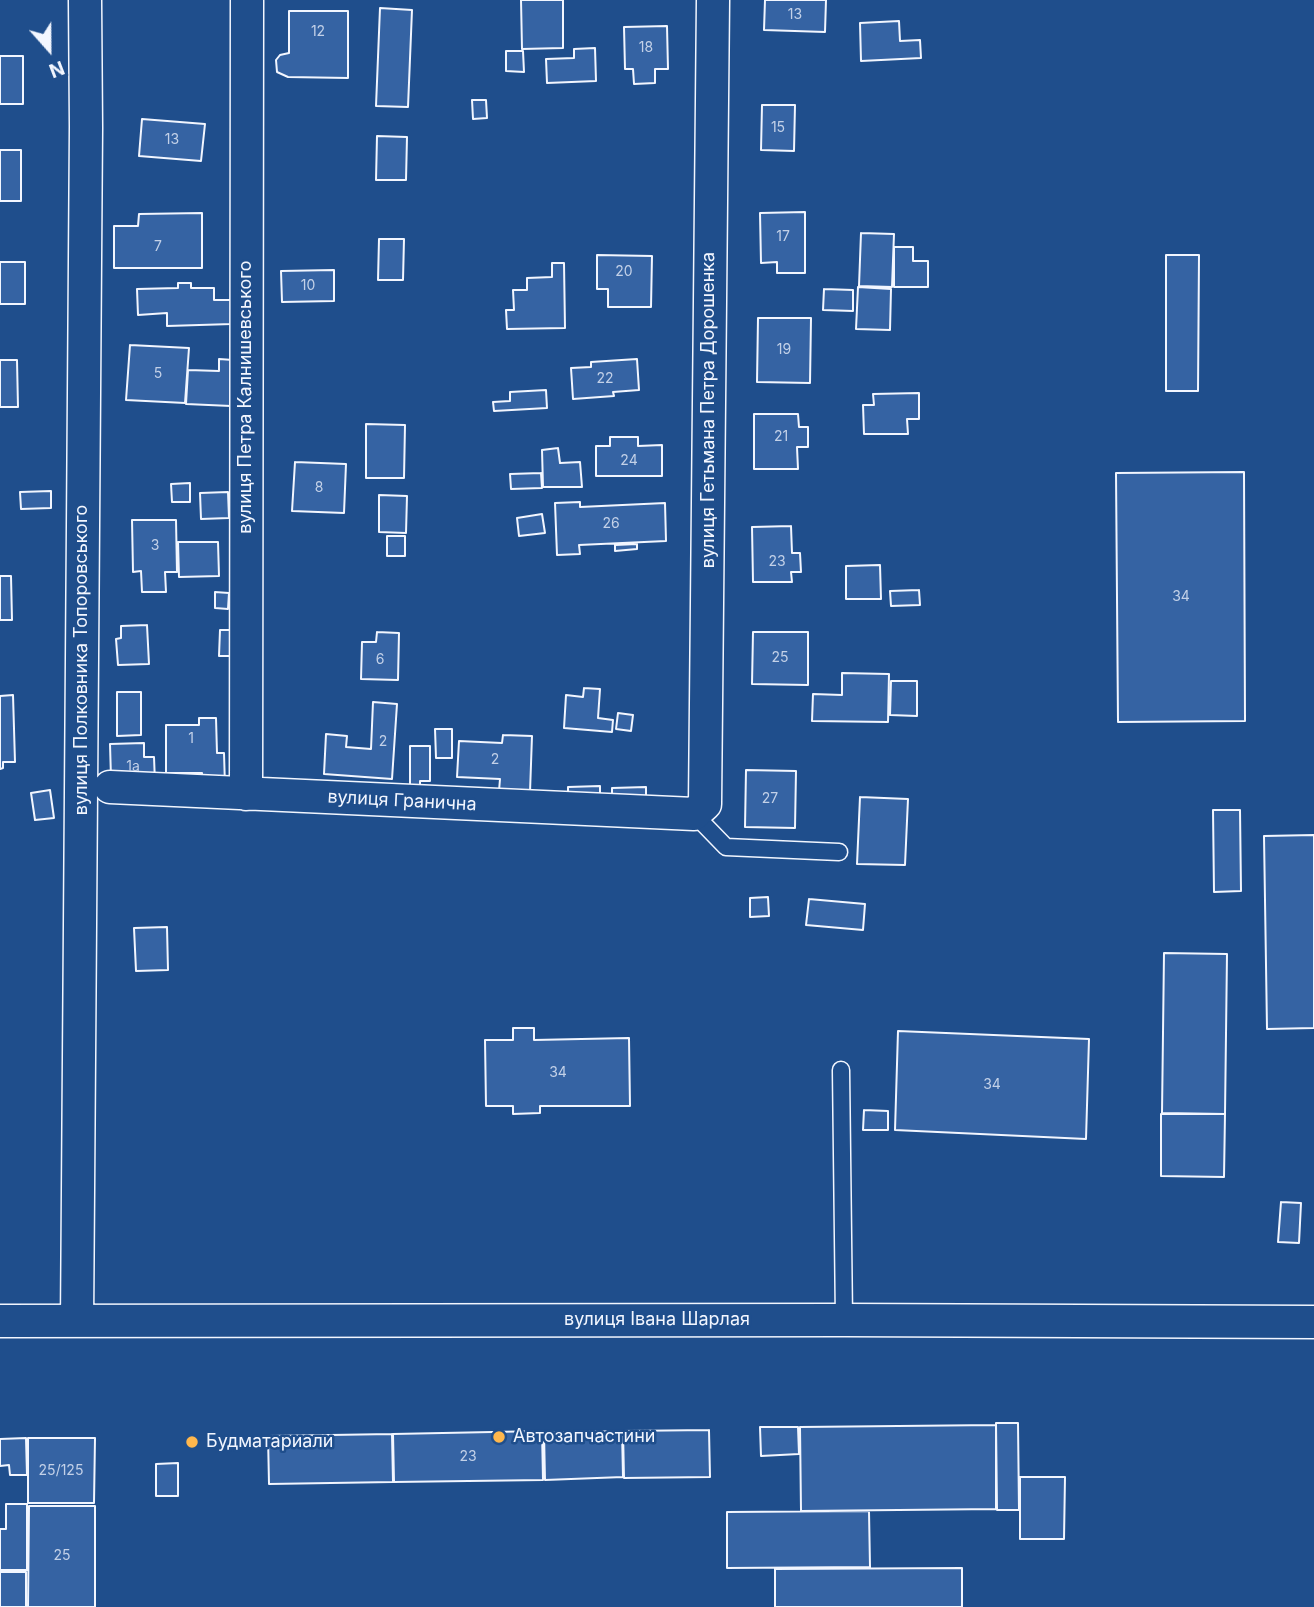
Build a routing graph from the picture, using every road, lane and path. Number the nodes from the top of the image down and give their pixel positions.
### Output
1 (85, 0) edge
2 (247, 0) edge
3 (713, 0) edge
4 (110, 787) dead end
5 (246, 794) junction
6 (694, 814) junction
7 (839, 852) dead end
8 (842, 1070) dead end
9 (844, 1320) junction
10 (0, 1321) edge
11 (77, 1321) junction
12 (1314, 1322) edge

1 - 11 street, вулиця Полковника Топоровського
2 - 5 street, вулиця Петра Калнишевського
3 - 6 street, вулиця Гетьмана Петра Дорошенка
4 - 5 street, вулиця Гранична
5 - 6 street, вулиця Гранична
6 - 7 lane
8 - 9 lane
9 - 11 street, вулиця Івана Шарлая
9 - 12 street, вулиця Івана Шарлая
10 - 11 street, вулиця Івана Шарлая

